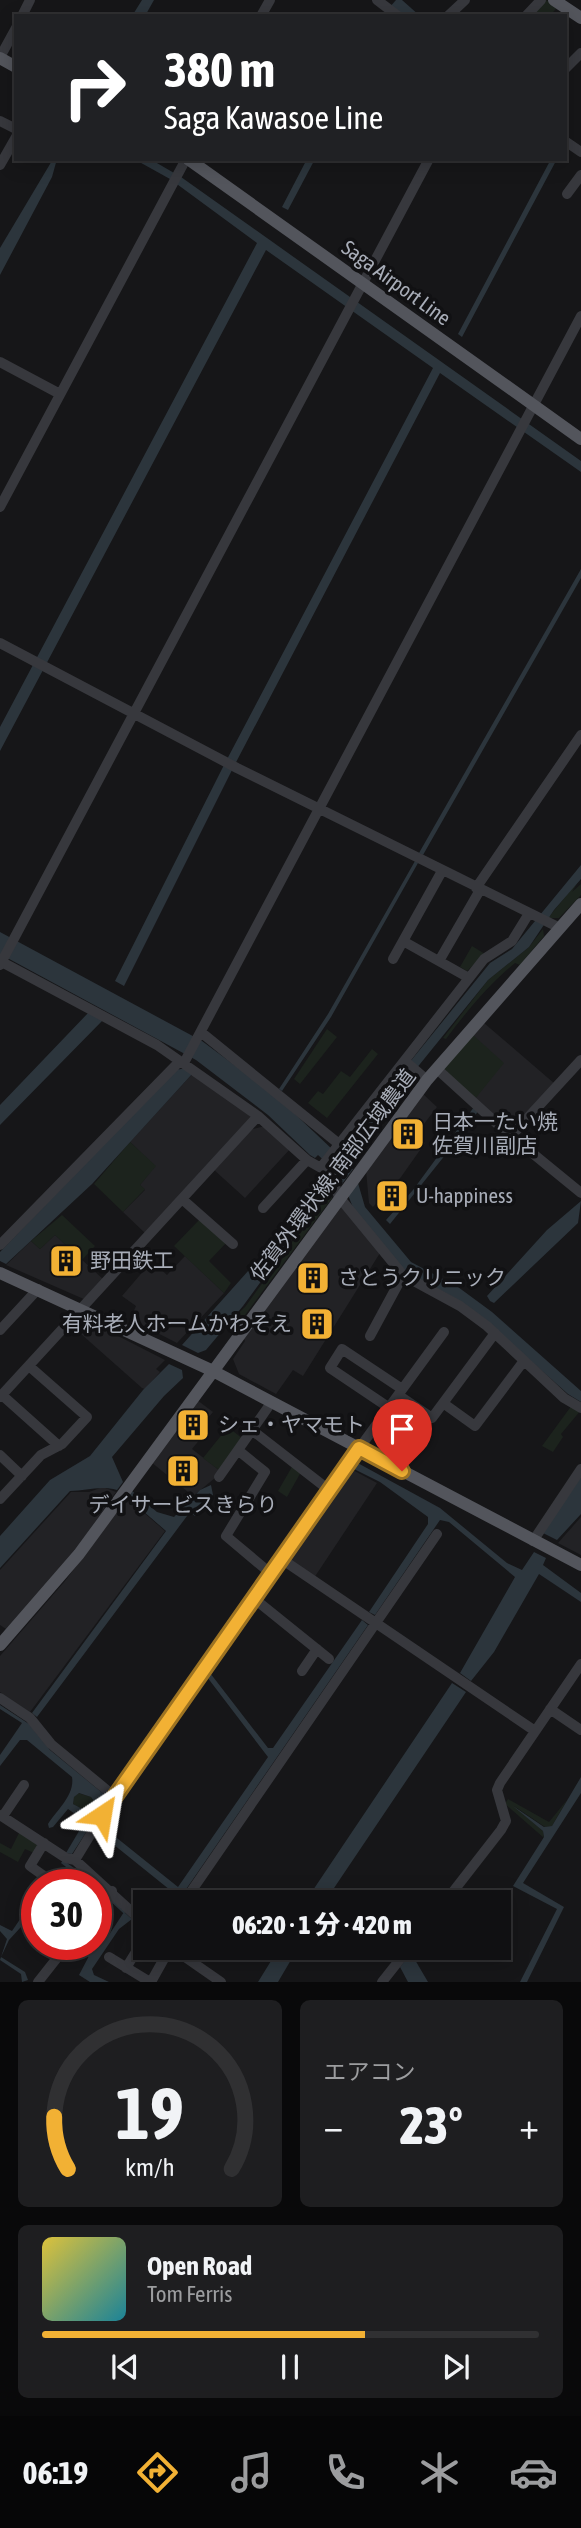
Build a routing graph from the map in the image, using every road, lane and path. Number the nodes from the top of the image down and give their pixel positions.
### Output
1 (377, 0) edge
2 (465, 0) edge
3 (541, 0) edge
4 (554, 0) edge
5 (396, 14) edge
6 (451, 14) edge
7 (528, 14) edge
8 (581, 18) edge
9 (14, 32) edge
10 (581, 53) edge
11 (0, 58) edge
12 (567, 67) edge
13 (14, 140) edge
14 (186, 161) edge
15 (190, 161) edge
16 (428, 161) edge
17 (0, 165) edge
18 (581, 175) edge
19 (568, 194) dead end
20 (363, 284) junction
21 (581, 316) edge
22 (0, 362) edge
23 (60, 394) junction
24 (534, 405) junction
25 (581, 439) edge
26 (0, 507) edge
27 (0, 643) edge
28 (135, 714) junction
29 (581, 735) edge
30 (321, 808) junction
31 (442, 870) junction
32 (478, 889) junction
33 (581, 904) edge
34 (531, 916) junction
35 (554, 926) junction
36 (402, 941) junction
37 (393, 959) dead end
38 (439, 961) junction
39 (1, 963) edge
40 (469, 978) junction
41 (202, 1033) junction
42 (581, 1060) edge
43 (185, 1061) junction
44 (405, 1061) junction
45 (437, 1069) junction
46 (423, 1076) junction
47 (258, 1116) junction
48 (512, 1135) junction
49 (336, 1147) junction
50 (307, 1160) junction
51 (325, 1167) junction
52 (338, 1191) junction
53 (581, 1193) edge
54 (183, 1199) junction
55 (263, 1208) dead end
56 (233, 1244) dead end
57 (0, 1245) edge
58 (0, 1272) edge
59 (403, 1276) junction
60 (38, 1289) junction
61 (81, 1309) junction
62 (0, 1330) edge
63 (444, 1332) dead end
64 (495, 1333) junction
65 (370, 1336) dead end
66 (523, 1362) junction
67 (29, 1366) junction
68 (211, 1370) junction
69 (400, 1392) junction
70 (1, 1396) edge
71 (271, 1403) junction
72 (443, 1403) junction
73 (388, 1407) junction
74 (581, 1408) edge
75 (253, 1431) junction
76 (59, 1446) junction
77 (359, 1448) junction
78 (239, 1451) junction
79 (0, 1455) edge
80 (581, 1469) edge
81 (22, 1476) junction
82 (219, 1477) dead end
83 (329, 1490) junction
84 (0, 1499) edge
85 (437, 1534) dead end
86 (534, 1541) junction
87 (279, 1558) junction
88 (581, 1565) edge
89 (269, 1572) junction
90 (252, 1597) junction
91 (375, 1623) junction
92 (0, 1645) edge
93 (317, 1649) junction
94 (329, 1659) dead end
95 (581, 1664) edge
96 (302, 1671) dead end
97 (0, 1698) edge
98 (550, 1709) junction
99 (581, 1730) edge
100 (535, 1731) junction
101 (24, 1785) dead end
102 (114, 1796) junction
103 (2, 1815) edge
104 (44, 1843) junction
105 (75, 1860) junction
106 (34, 1869) edge
107 (86, 1869) edge
108 (192, 1890) edge
109 (454, 1890) edge
110 (112, 1891) edge
111 (133, 1912) edge
112 (133, 1957) edge
113 (112, 1959) edge
114 (55, 1960) edge
115 (164, 1960) edge
116 (189, 1960) edge
117 (399, 1960) edge
118 (126, 1968) junction
119 (38, 1982) edge
120 (151, 1982) edge
121 (221, 1982) edge
122 (382, 1982) edge

1 - 5 street
2 - 6 street
3 - 7 street
4 - 8 main road
9 - 11 street
10 - 12 street
13 - 17 street
14 - 23 street
15 - 20 main road, Saga Airport Line
16 - 20 street
18 - 19 street
20 - 24 main road, Saga Airport Line
20 - 28 street
21 - 24 street
22 - 23 street
23 - 26 street
24 - 25 main road, Saga Airport Line
24 - 30 street
27 - 28 street
28 - 30 street
28 - 39 street
29 - 32 street
30 - 31 street
30 - 41 street
31 - 32 street
31 - 36 street
32 - 34 street
32 - 38 street
33 - 35 main road, 佐賀外環状線; 南部広域農道
34 - 35 street
34 - 40 street
35 - 45 main road, 佐賀外環状線; 南部広域農道
36 - 37 street
36 - 38 street
38 - 40 street
39 - 43 street
40 - 44 street
41 - 43 street
41 - 49 street
42 - 48 street
43 - 47 street
43 - 57 street
44 - 46 street
44 - 49 street
45 - 46 main road, 佐賀外環状線; 南部広域農道
45 - 48 street
46 - 52 main road, 佐賀外環状線; 南部広域農道
47 - 50 street
47 - 54 street
48 - 53 street
49 - 51 street
50 - 51 street
50 - 55 street
51 - 52 street
52 - 59 street
52 - 68 main road, 佐賀外環状線; 南部広域農道
54 - 56 street
54 - 61 street
58 - 60 main road
59 - 64 street
59 - 65 street
60 - 61 main road
60 - 62 street
61 - 67 street
61 - 68 main road
63 - 69 street
64 - 66 street
64 - 72 street
66 - 72 street
66 - 74 street
67 - 70 street
67 - 76 street
68 - 71 main road
68 - 92 main road, 佐賀外環状線; 南部広域農道
69 - 72 street
69 - 73 street
69 - 73 street
70 - 76 street
71 - 75 street
71 - 77 main road
73 - 77 street
75 - 78 street
75 - 83 street
76 - 81 street
77 - 83 street
77 - 86 main road
78 - 82 street
78 - 89 street
79 - 81 street
80 - 86 street
81 - 84 street
83 - 87 street
85 - 91 street
86 - 88 main road
87 - 89 street
87 - 91 street
89 - 90 street
90 - 93 street
90 - 102 street
91 - 100 street
91 - 108 street
93 - 94 street
93 - 96 street
95 - 98 street
97 - 102 street
98 - 99 street
98 - 100 street
100 - 109 street
101 - 103 street
102 - 105 street
103 - 104 street
104 - 105 street
104 - 106 street
105 - 107 street
110 - 111 street
112 - 118 street
113 - 118 street
114 - 119 street
115 - 120 street
116 - 121 street
117 - 122 street
118 - 120 street

